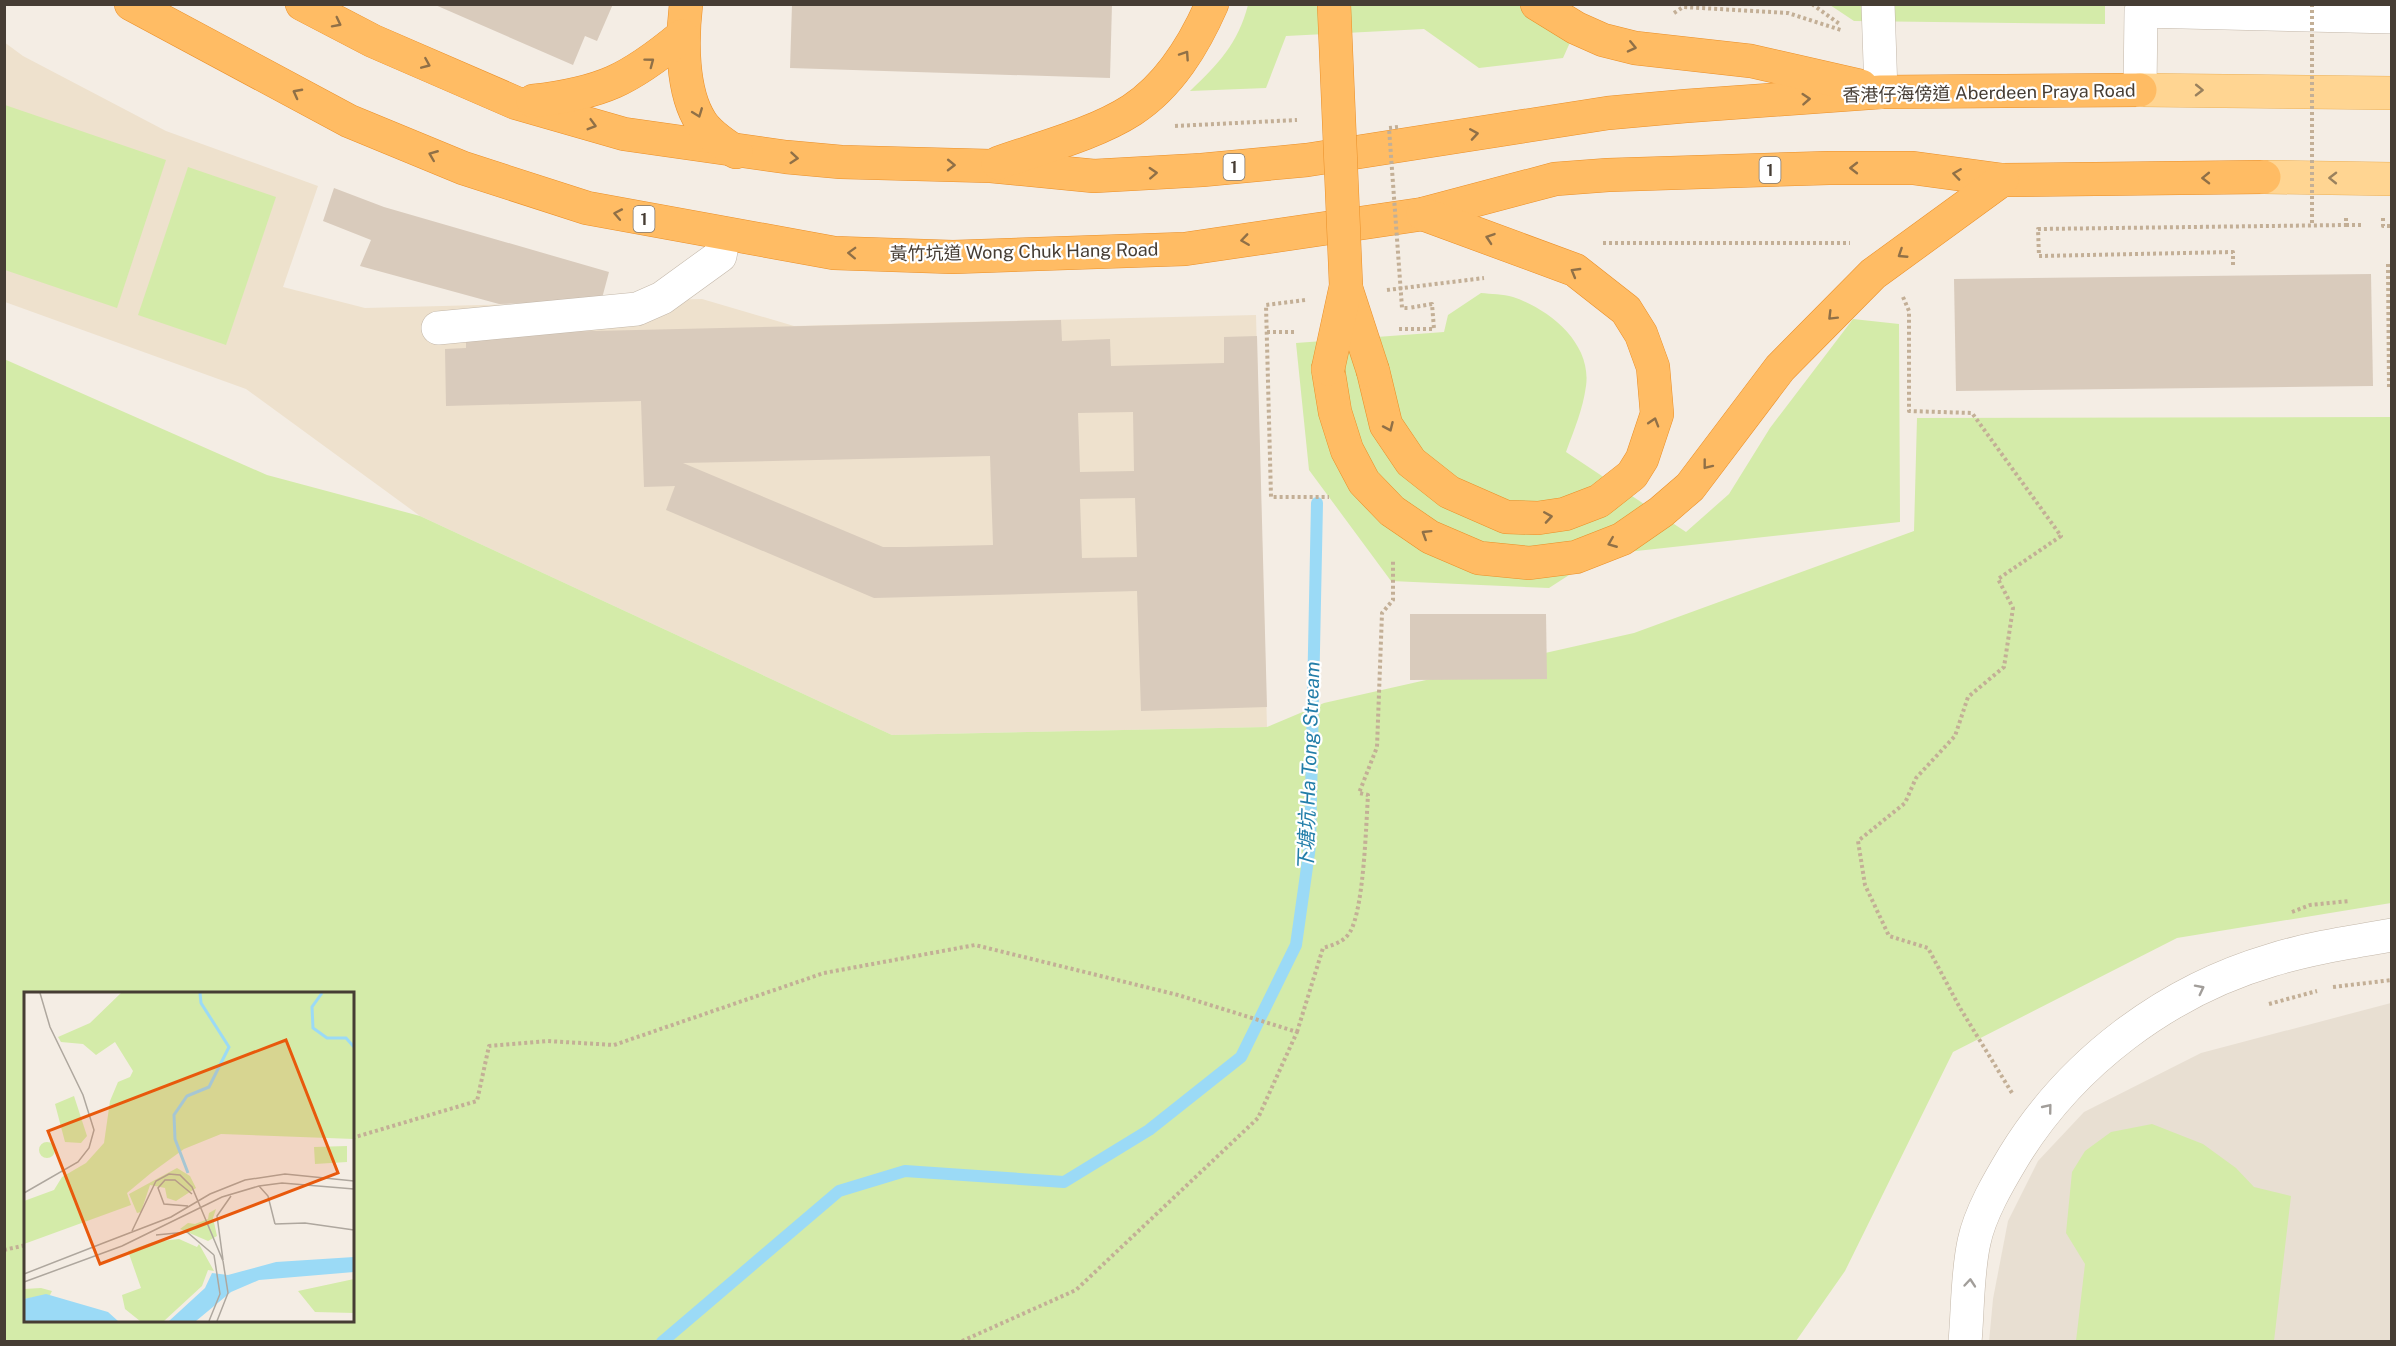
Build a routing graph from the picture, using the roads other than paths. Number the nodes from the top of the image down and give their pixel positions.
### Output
1 (131, 4) edge
2 (302, 4) edge
3 (1212, 4) edge
4 (1334, 4) edge
5 (1537, 4) edge
6 (1878, 4) edge
7 (2391, 17) edge
8 (684, 20) edge
9 (2140, 90) junction
10 (1881, 92) junction
11 (2391, 93) edge
12 (516, 102) junction
13 (736, 152) junction
14 (991, 166) junction
15 (2264, 177) joint
16 (2391, 179) edge
17 (2002, 180) junction
18 (1423, 214) junction
19 (724, 235) junction
20 (1346, 286) junction
21 (438, 328) dead end
22 (2391, 935) edge
23 (1965, 1341) edge

19 -> 1 highway, 黃竹坑道 Wong Chuk Hang Road / 1
2 -> 12 highway, 1
14 -> 3 highway
4 - 20 highway, bridge
5 -> 10 highway
6 - 10 street
7 - 9 street
12 -> 8 highway
8 -> 13 highway
9 - 10 highway, 香港仔海傍道 Aberdeen Praya Road / 1
9 -> 11 main road, 香港仔海傍道 Aberdeen Praya Road
14 -> 10 highway, 香港仔海傍道 Aberdeen Praya Road / 1
12 -> 13 highway, 1
13 -> 14 highway, 1
16 -> 15 main road
15 -> 17 highway, 1
17 -> 18 highway, 1
17 -> 20 highway, bridge
18 -> 19 highway, 黃竹坑道 Wong Chuk Hang Road / 1
20 -> 18 highway, bridge
19 - 21 street
23 -> 22 street

